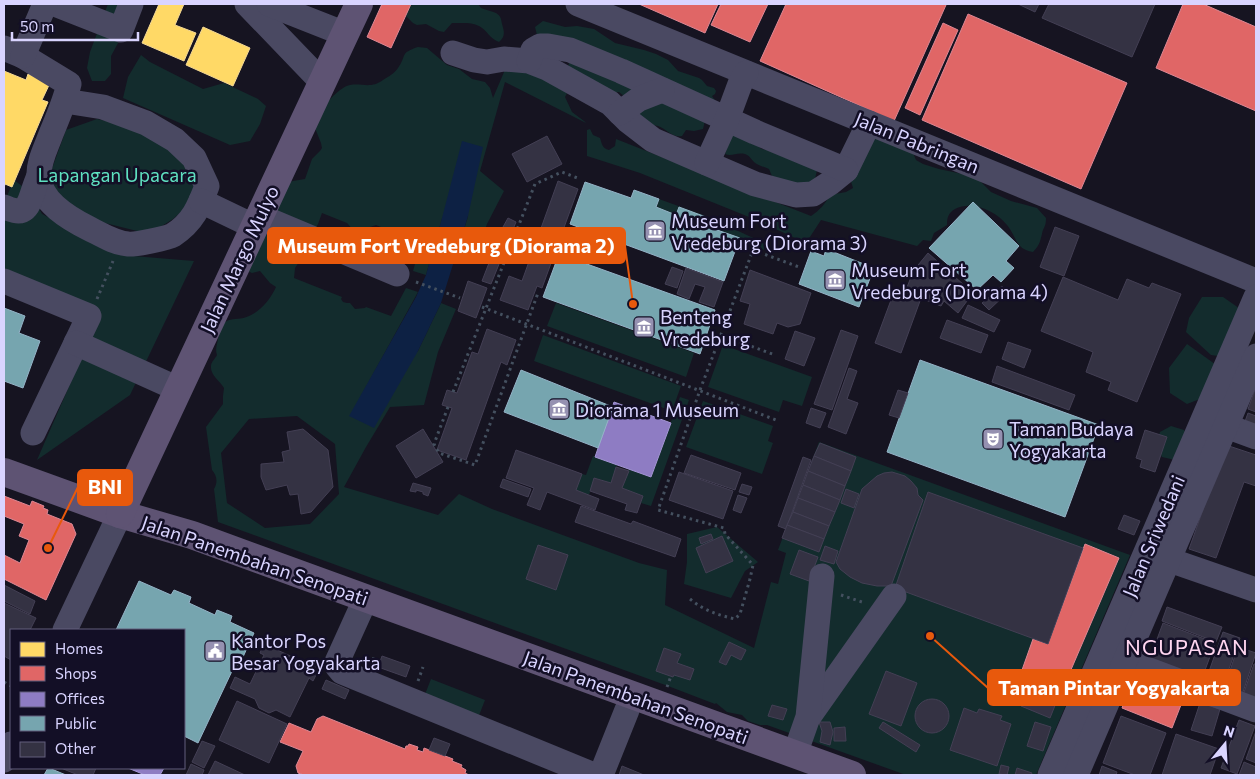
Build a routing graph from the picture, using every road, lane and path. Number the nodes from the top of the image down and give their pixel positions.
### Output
1 (45, 4) edge
2 (55, 4) edge
3 (131, 4) edge
4 (247, 4) edge
5 (269, 4) edge
6 (359, 4) edge
7 (578, 4) edge
8 (345, 34) junction
9 (13, 52) edge
10 (453, 53) dead end
11 (529, 61) junction
12 (746, 72) junction
13 (322, 82) junction
14 (662, 90) junction
15 (65, 101) junction
16 (620, 113) junction
17 (728, 119) junction
18 (869, 123) junction
19 (707, 163) junction
20 (846, 170) junction
21 (39, 176) junction
22 (580, 179) dead end
23 (201, 201) junction
24 (4, 208) edge
25 (257, 222) junction
26 (121, 242) junction
27 (799, 267) dead end
28 (405, 277) joint
29 (4, 281) edge
30 (1256, 281) edge
31 (538, 293) dead end
32 (1256, 297) edge
33 (460, 298) dead end
34 (484, 308) junction
35 (89, 316) junction
36 (527, 324) junction
37 (721, 335) junction
38 (76, 343) junction
39 (775, 355) dead end
40 (1256, 356) edge
41 (178, 389) junction
42 (700, 390) junction
43 (453, 392) dead end
44 (448, 407) dead end
45 (776, 420) dead end
46 (1226, 426) junction
47 (33, 433) dead end
48 (1256, 437) edge
49 (1204, 447) junction
50 (4, 472) edge
51 (120, 514) junction
52 (1158, 556) junction
53 (822, 582) joint
54 (1256, 590) edge
55 (690, 599) dead end
56 (889, 603) joint
57 (363, 605) junction
58 (65, 629) edge
59 (1125, 660) junction
60 (627, 710) junction
61 (1256, 710) edge
62 (808, 716) junction
63 (10, 746) edge
64 (4, 760) edge
65 (799, 765) edge
66 (594, 775) edge
67 (601, 775) edge
68 (852, 775) edge
69 (1050, 775) edge
70 (1076, 775) edge

1 - 9 street
2 - 3 street
4 - 13 street
5 - 8 street
6 - 8 main road, Jalan Margo Mulyo
7 - 12 street, Jalan Pabringan
8 - 13 main road, Jalan Margo Mulyo
9 - 15 street
10 - 11 street
11 - 14 street
11 - 16 street
12 - 17 street
12 - 18 street, Jalan Pabringan
13 - 25 main road, Jalan Margo Mulyo
14 - 16 street
14 - 17 street
15 - 21 street
15 - 23 street
16 - 19 street
17 - 19 street
17 - 20 street
18 - 20 street
18 - 30 street, Jalan Pabringan
19 - 20 street
21 - 24 street
21 - 26 street
22 - 34 path
23 - 25 street
23 - 26 street
25 - 28 street
25 - 41 main road, Jalan Margo Mulyo
26 - 35 path
27 - 37 path
28 - 33 path
29 - 35 street
31 - 36 path
32 - 49 street, Jalan Sriwedani
34 - 36 path
34 - 43 path
35 - 38 street
36 - 42 path
36 - 44 path
37 - 39 path
37 - 42 path
38 - 41 street
38 - 47 street
40 - 46 street, Jalan Sriwedani
41 - 51 main road, Jalan Margo Mulyo
42 - 45 path
42 - 55 path
46 - 48 street
46 - 49 street, Jalan Sriwedani
49 - 52 street, Jalan Sriwedani
50 - 51 main road, Jalan Panembahan Senopati
51 - 57 main road, Jalan Panembahan Senopati
51 - 58 street
52 - 54 street
52 - 59 street, Jalan Sriwedani
52 - 69 street, Jalan Sriwedani
53 - 56 path
53 - 62 street
56 - 62 street
57 - 60 main road, Jalan Panembahan Senopati
57 - 65 main road, Jalan Panembahan Senopati
57 - 66 street
59 - 61 street
59 - 70 street, Jalan Sriwedani
60 - 65 main road, Jalan Panembahan Senopati
60 - 67 street
62 - 65 street
63 - 64 street
65 - 68 main road, Jalan Panembahan Senopati

